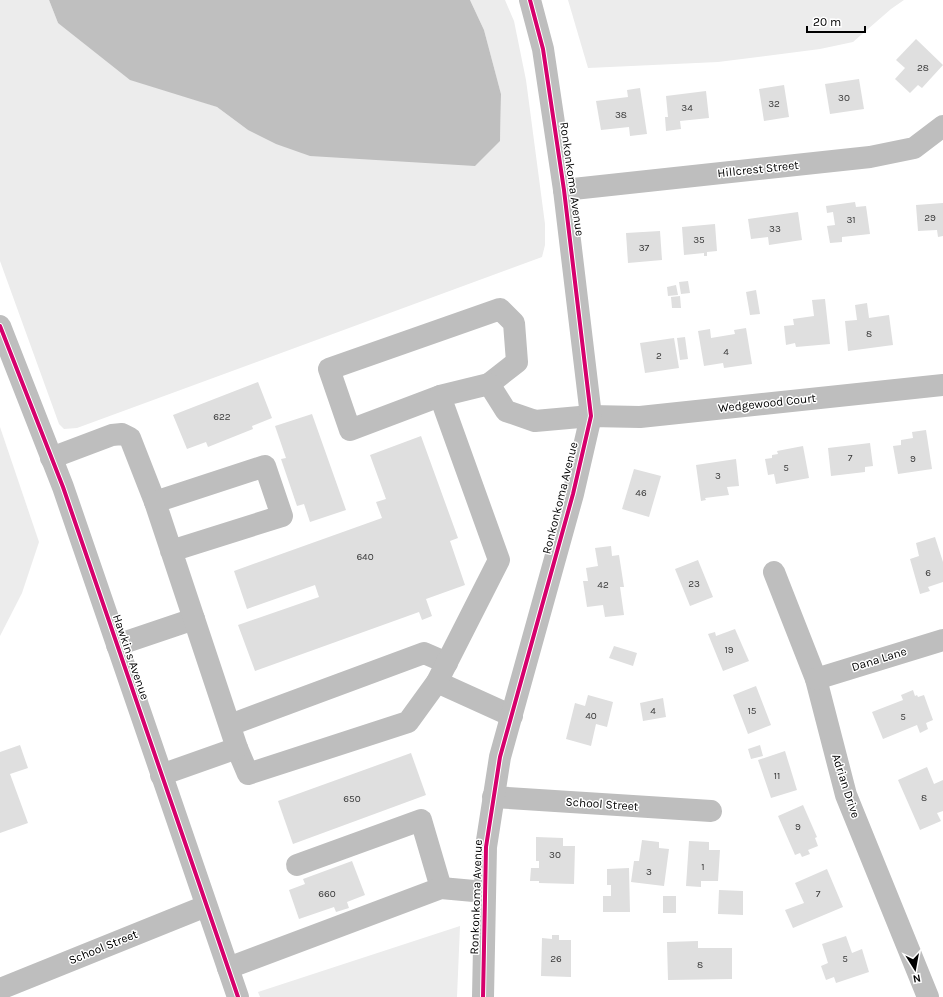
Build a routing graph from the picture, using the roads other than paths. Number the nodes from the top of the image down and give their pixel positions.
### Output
1 (530, 0) edge
2 (943, 126) edge
3 (564, 190) junction
4 (0, 326) edge
5 (489, 384) junction
6 (943, 385) edge
7 (440, 396) junction
8 (591, 416) junction
9 (51, 458) junction
10 (155, 502) junction
11 (172, 551) junction
12 (774, 572) dead end
13 (194, 620) junction
14 (943, 640) edge
15 (117, 645) junction
16 (447, 662) junction
17 (816, 679) junction
18 (436, 682) junction
19 (512, 716) junction
20 (230, 725) junction
21 (237, 748) junction
22 (161, 775) junction
23 (493, 797) junction
24 (711, 811) dead end
25 (297, 865) dead end
26 (441, 888) junction
27 (485, 892) junction
28 (206, 906) junction
29 (228, 968) junction
30 (0, 989) edge
31 (238, 997) edge
32 (483, 997) edge
33 (928, 997) edge

1 - 3 street, Ronkonkoma Avenue
2 - 3 street, Hillcrest Street
3 - 8 street, Ronkonkoma Avenue
4 - 9 street, Hawkins Avenue
5 - 7 street
5 - 7 street
5 - 8 street, Wedgewood Court
6 - 8 street, Wedgewood Court
7 - 16 street
8 - 19 street, Ronkonkoma Avenue
9 - 10 street
9 - 15 street, Hawkins Avenue
10 - 11 street
10 - 11 street
11 - 13 street
12 - 17 street, Adrian Drive
13 - 15 street
13 - 20 street
14 - 17 street, Dana Lane
15 - 22 street, Hawkins Avenue
16 - 18 street
16 - 20 street
17 - 33 street, Adrian Drive
18 - 19 street
18 - 21 street
19 - 23 street, Ronkonkoma Avenue
20 - 21 street
21 - 22 street
22 - 28 street, Hawkins Avenue
23 - 24 street, School Street
23 - 27 street, Ronkonkoma Avenue
25 - 26 street
26 - 27 street
26 - 29 street
27 - 32 street, Ronkonkoma Avenue
28 - 29 street, Hawkins Avenue
28 - 30 street, School Street
29 - 31 street, Hawkins Avenue

